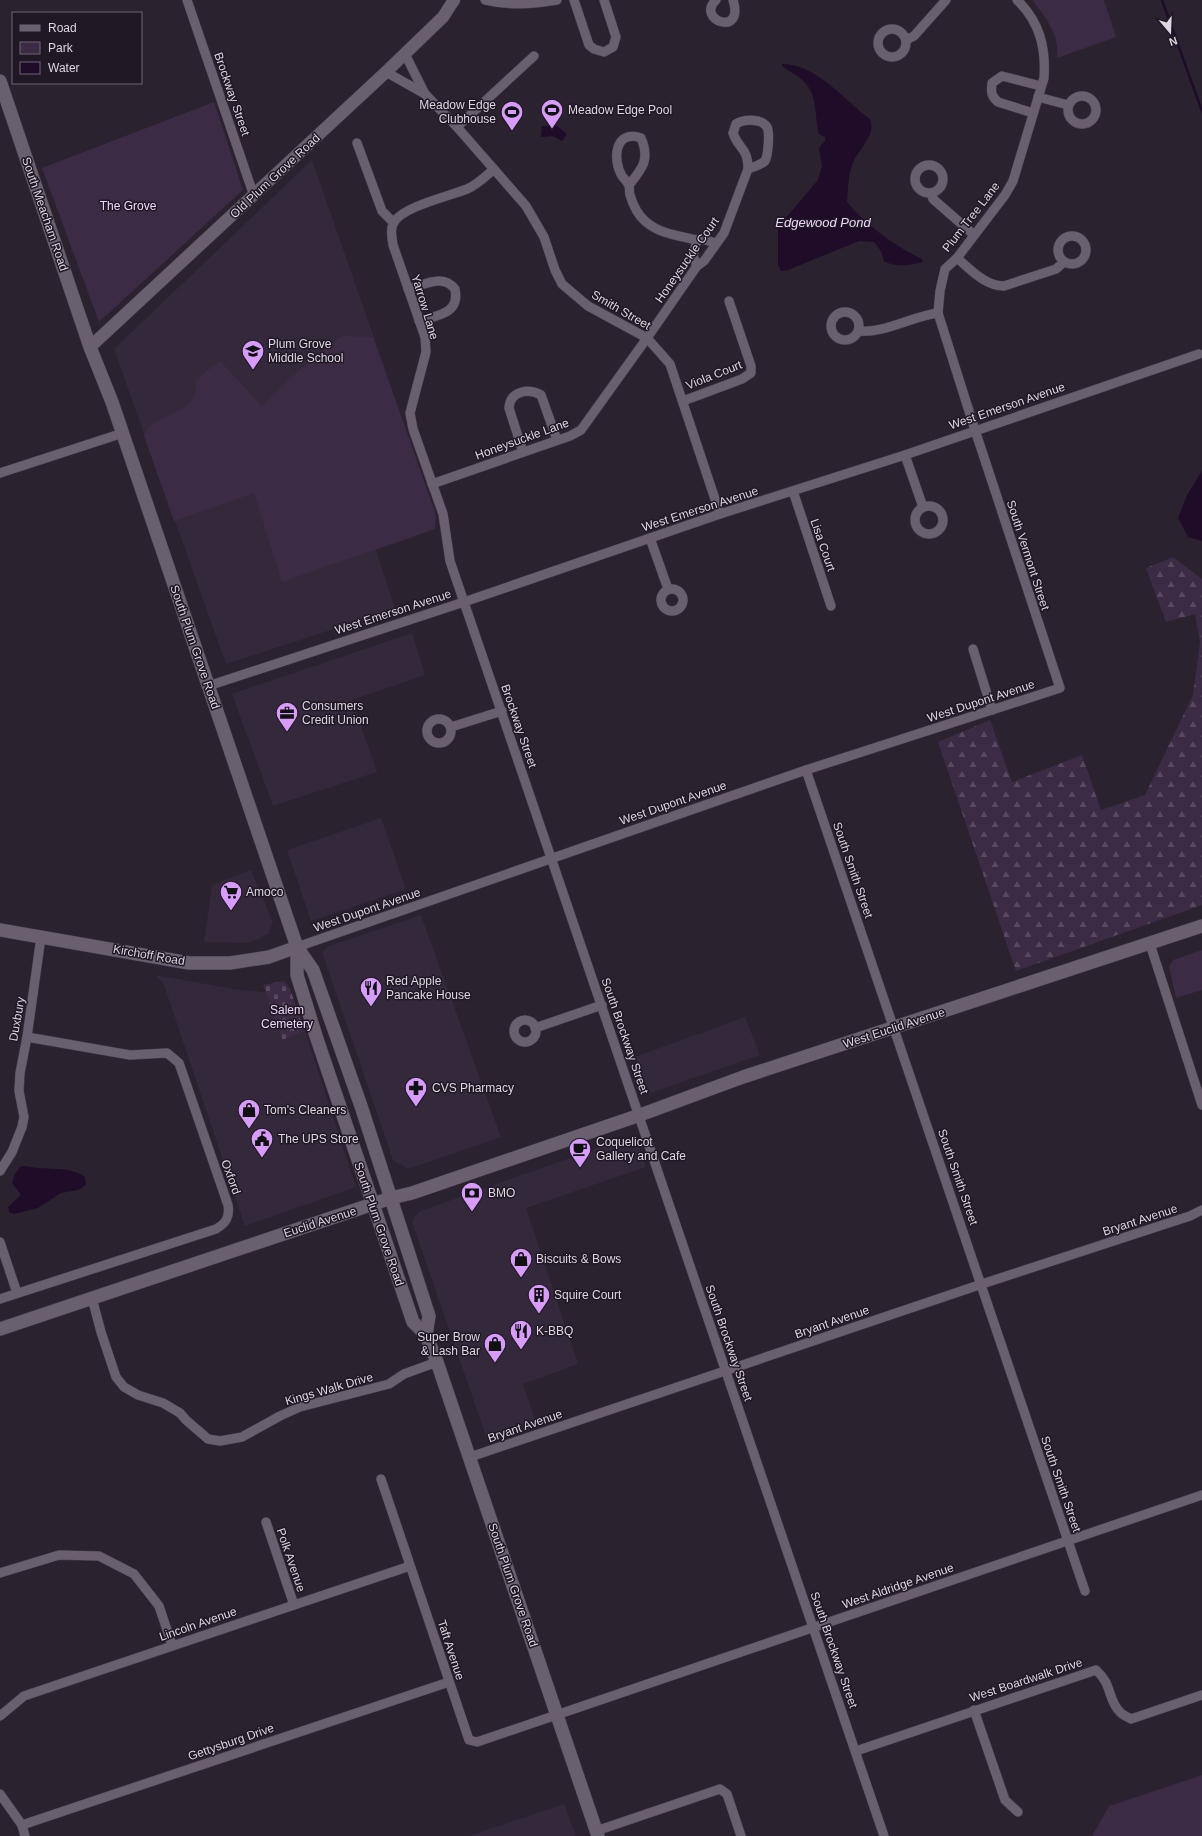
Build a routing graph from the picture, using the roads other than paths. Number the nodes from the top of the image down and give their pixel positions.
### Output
1 (186, 0) edge
2 (454, 0) edge
3 (486, 0) edge
4 (553, 0) edge
5 (574, 0) edge
6 (604, 0) edge
7 (716, 0) edge
8 (733, 0) edge
9 (946, 0) edge
10 (1018, 0) edge
11 (906, 40) dead end
12 (405, 54) junction
13 (534, 56) dead end
14 (386, 72) junction
15 (0, 81) edge
16 (1041, 86) junction
17 (424, 94) junction
18 (1038, 97) junction
19 (1068, 105) dead end
20 (5, 110) edge
21 (1033, 113) junction
22 (457, 128) junction
23 (357, 143) dead end
24 (494, 169) junction
25 (748, 169) junction
26 (629, 185) junction
27 (931, 192) dead end
28 (254, 196) junction
29 (393, 222) junction
30 (973, 234) junction
31 (697, 240) junction
32 (716, 243) junction
33 (956, 258) junction
34 (1064, 262) dead end
35 (697, 266) junction
36 (408, 289) junction
37 (729, 301) dead end
38 (938, 313) junction
39 (419, 321) junction
40 (859, 331) dead end
41 (648, 338) junction
42 (90, 347) junction
43 (1199, 354) dead end
44 (683, 401) junction
45 (975, 430) junction
46 (122, 432) junction
47 (557, 440) junction
48 (523, 452) junction
49 (905, 455) junction
50 (0, 473) edge
51 (432, 484) junction
52 (792, 491) junction
53 (922, 507) dead end
54 (720, 514) junction
55 (650, 538) junction
56 (668, 589) dead end
57 (464, 602) junction
58 (831, 606) dead end
59 (972, 650) dead end
60 (208, 686) junction
61 (1060, 688) joint
62 (992, 710) junction
63 (502, 711) junction
64 (451, 728) dead end
65 (806, 770) junction
66 (552, 858) junction
67 (1202, 926) edge
68 (1, 927) edge
69 (41, 937) junction
70 (1150, 944) junction
71 (296, 947) junction
72 (602, 1005) junction
73 (535, 1028) dead end
74 (894, 1028) junction
75 (27, 1037) junction
76 (1202, 1105) edge
77 (640, 1115) junction
78 (0, 1171) edge
79 (391, 1198) junction
80 (372, 1204) junction
81 (1202, 1210) edge
82 (0, 1242) edge
83 (982, 1284) junction
84 (17, 1293) junction
85 (92, 1298) junction
86 (0, 1299) edge
87 (0, 1329) edge
88 (426, 1335) junction
89 (437, 1362) junction
90 (725, 1371) junction
91 (470, 1457) junction
92 (381, 1479) dead end
93 (1202, 1495) edge
94 (266, 1522) dead end
95 (1068, 1541) junction
96 (410, 1566) junction
97 (0, 1573) edge
98 (1085, 1591) dead end
99 (294, 1605) junction
100 (813, 1628) junction
101 (172, 1645) junction
102 (449, 1682) junction
103 (1202, 1695) edge
104 (974, 1710) junction
105 (557, 1715) junction
106 (0, 1716) edge
107 (856, 1751) junction
108 (0, 1794) edge
109 (1018, 1812) dead end
110 (22, 1825) junction
111 (597, 1834) edge
112 (25, 1836) edge
113 (741, 1836) edge
114 (884, 1836) edge

1 - 28 street, Brockway Street
2 - 12 street, Old Plum Grove Road
3 - 4 street
5 - 6 street
7 - 8 street
9 - 11 street
10 - 16 street, Plum Tree Lane
12 - 14 street, Old Plum Grove Road
12 - 17 street, Smith Street
13 - 22 street
14 - 17 street, Smith Street
14 - 28 street, Old Plum Grove Road
15 - 20 main road, South Meacham Road
16 - 18 street, Plum Tree Lane
16 - 21 street
17 - 22 street, Smith Street
18 - 19 street
18 - 21 street, Plum Tree Lane
20 - 42 main road, South Meacham Road
21 - 30 street, Plum Tree Lane
22 - 24 street, Smith Street
23 - 29 street
24 - 29 street
24 - 41 street, Smith Street
25 - 25 street
25 - 32 street, Honeysuckle Court
26 - 26 street
26 - 31 street
27 - 30 street
28 - 42 street, Old Plum Grove Road
29 - 36 street, Yarrow Lane
30 - 33 street, Plum Tree Lane
31 - 32 street
31 - 35 street
32 - 35 street, Honeysuckle Court
33 - 34 street
33 - 38 street, Plum Tree Lane
35 - 41 street, Honeysuckle Court
36 - 39 street, Yarrow Lane
36 - 39 street
37 - 44 street, Viola Court
38 - 40 street
38 - 45 street, Plum Tree Lane
39 - 51 street, Yarrow Lane
41 - 44 street, Smith Street
41 - 47 street, Honeysuckle Lane
42 - 46 main road, South Plum Grove Road
43 - 45 street, West Emerson Avenue
44 - 54 street, Smith Street
45 - 49 street, West Emerson Avenue
45 - 61 street, South Vermont Street
46 - 50 street
46 - 60 main road, South Plum Grove Road
47 - 48 street, Honeysuckle Lane
47 - 48 street
48 - 51 street, Honeysuckle Lane
49 - 52 street, West Emerson Avenue
49 - 53 street
51 - 57 street, Yarrow Lane
52 - 54 street, West Emerson Avenue
52 - 58 street, Lisa Court
54 - 55 street, West Emerson Avenue
55 - 56 street
55 - 57 street, West Emerson Avenue
57 - 60 street, West Emerson Avenue
57 - 63 street, Brockway Street
59 - 62 street
60 - 71 main road, South Plum Grove Road
61 - 62 street, West Dupont Avenue
62 - 65 street, West Dupont Avenue
63 - 64 street
63 - 66 street, Brockway Street
65 - 66 street, West Dupont Avenue
65 - 74 street, South Smith Street
66 - 71 street, West Dupont Avenue
66 - 72 street, South Brockway Street
67 - 70 main road
68 - 69 main road, Kirchoff Road
69 - 71 main road, Kirchoff Road
69 - 75 street, Duxbury
70 - 74 main road, West Euclid Avenue
70 - 76 street
71 - 79 main road, South Plum Grove Road
71 - 80 main road, South Plum Grove Road
72 - 73 street
72 - 77 street, South Brockway Street
74 - 77 main road, West Euclid Avenue
74 - 83 street, South Smith Street
75 - 78 street, Duxbury
75 - 84 street, Oxford
77 - 79 main road, Euclid Avenue
77 - 90 street, South Brockway Street
79 - 80 main road, Euclid Avenue
79 - 88 main road, South Plum Grove Road
80 - 85 main road, Euclid Avenue
80 - 88 main road, South Plum Grove Road
81 - 83 street, Bryant Avenue
82 - 84 street
83 - 90 street, Bryant Avenue
83 - 95 street, South Smith Street
84 - 86 street, Oxford
85 - 87 main road, Euclid Avenue
85 - 89 street, Kings Walk Drive
88 - 89 main road, South Plum Grove Road
89 - 91 main road, South Plum Grove Road
90 - 91 street, Bryant Avenue
90 - 100 street, South Brockway Street
91 - 105 main road, South Plum Grove Road
92 - 96 street, Taft Avenue
93 - 95 street, West Aldridge Avenue
94 - 99 street, Polk Avenue
95 - 98 street, South Smith Street
95 - 100 street, West Aldridge Avenue
96 - 99 street, Lincoln Avenue
96 - 102 street, Taft Avenue
97 - 101 street
99 - 101 street, Lincoln Avenue
100 - 105 street, West Aldridge Avenue
100 - 107 street, South Brockway Street
101 - 106 street, Lincoln Avenue
102 - 105 street, Taft Avenue
102 - 110 street, Gettysburg Drive
103 - 104 street, West Boardwalk Drive
104 - 107 street, West Boardwalk Drive
104 - 109 street
105 - 111 main road, South Plum Grove Road
107 - 114 street, South Brockway Street
108 - 110 street
110 - 112 street
111 - 113 street

